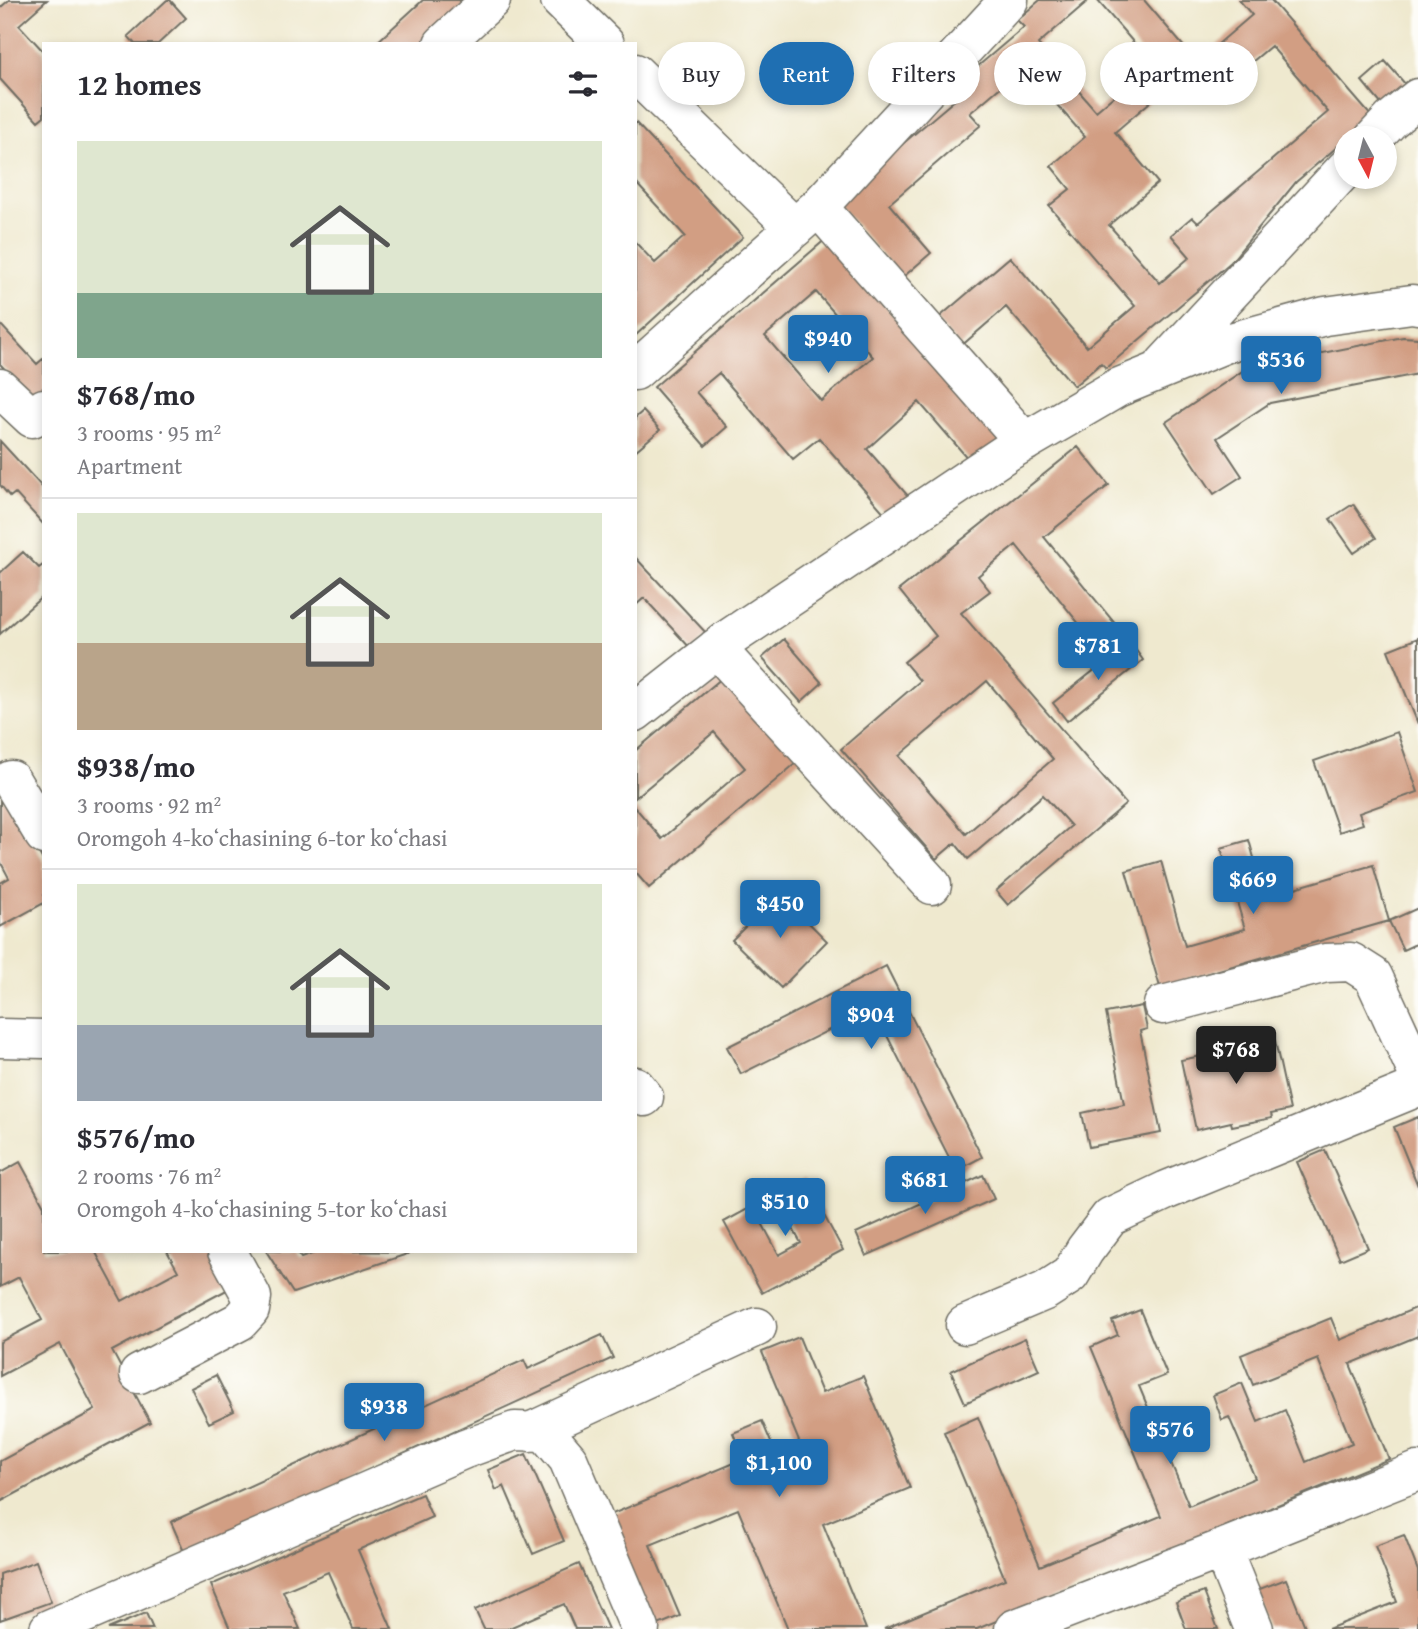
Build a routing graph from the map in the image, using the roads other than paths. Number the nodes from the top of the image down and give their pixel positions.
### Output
1 (491, 0) edge
2 (560, 0) edge
3 (1009, 0) edge
4 (445, 42) edge
5 (603, 42) edge
6 (637, 75) edge
7 (1418, 98) edge
8 (1385, 126) edge
9 (1334, 181) edge
10 (806, 218) junction
11 (1418, 305) edge
12 (637, 369) edge
13 (1156, 372) junction
14 (0, 388) edge
15 (40, 419) edge
16 (1025, 442) junction
17 (716, 648) junction
18 (637, 710) edge
19 (11, 780) dead end
20 (42, 832) edge
21 (932, 885) dead end
22 (1163, 1005) dead end
23 (0, 1038) edge
24 (42, 1039) edge
25 (1418, 1074) edge
26 (1418, 1087) edge
27 (228, 1253) edge
28 (965, 1325) dead end
29 (757, 1327) dead end
30 (139, 1374) dead end
31 (530, 1432) junction
32 (1418, 1471) edge
33 (1222, 1549) junction
34 (49, 1629) edge
35 (640, 1629) edge
36 (1014, 1629) edge
37 (1254, 1629) edge

1 - 4 street
2 - 5 street
3 - 10 street
6 - 10 street
7 - 8 street
9 - 13 street
10 - 12 street
10 - 16 street
11 - 13 street
13 - 16 street
14 - 15 street
16 - 17 street
17 - 18 street
17 - 21 street
19 - 20 street
22 - 25 street
23 - 24 street
26 - 28 street
27 - 30 street
29 - 31 street
31 - 34 street
31 - 35 street
32 - 33 street
33 - 36 street
33 - 37 street

